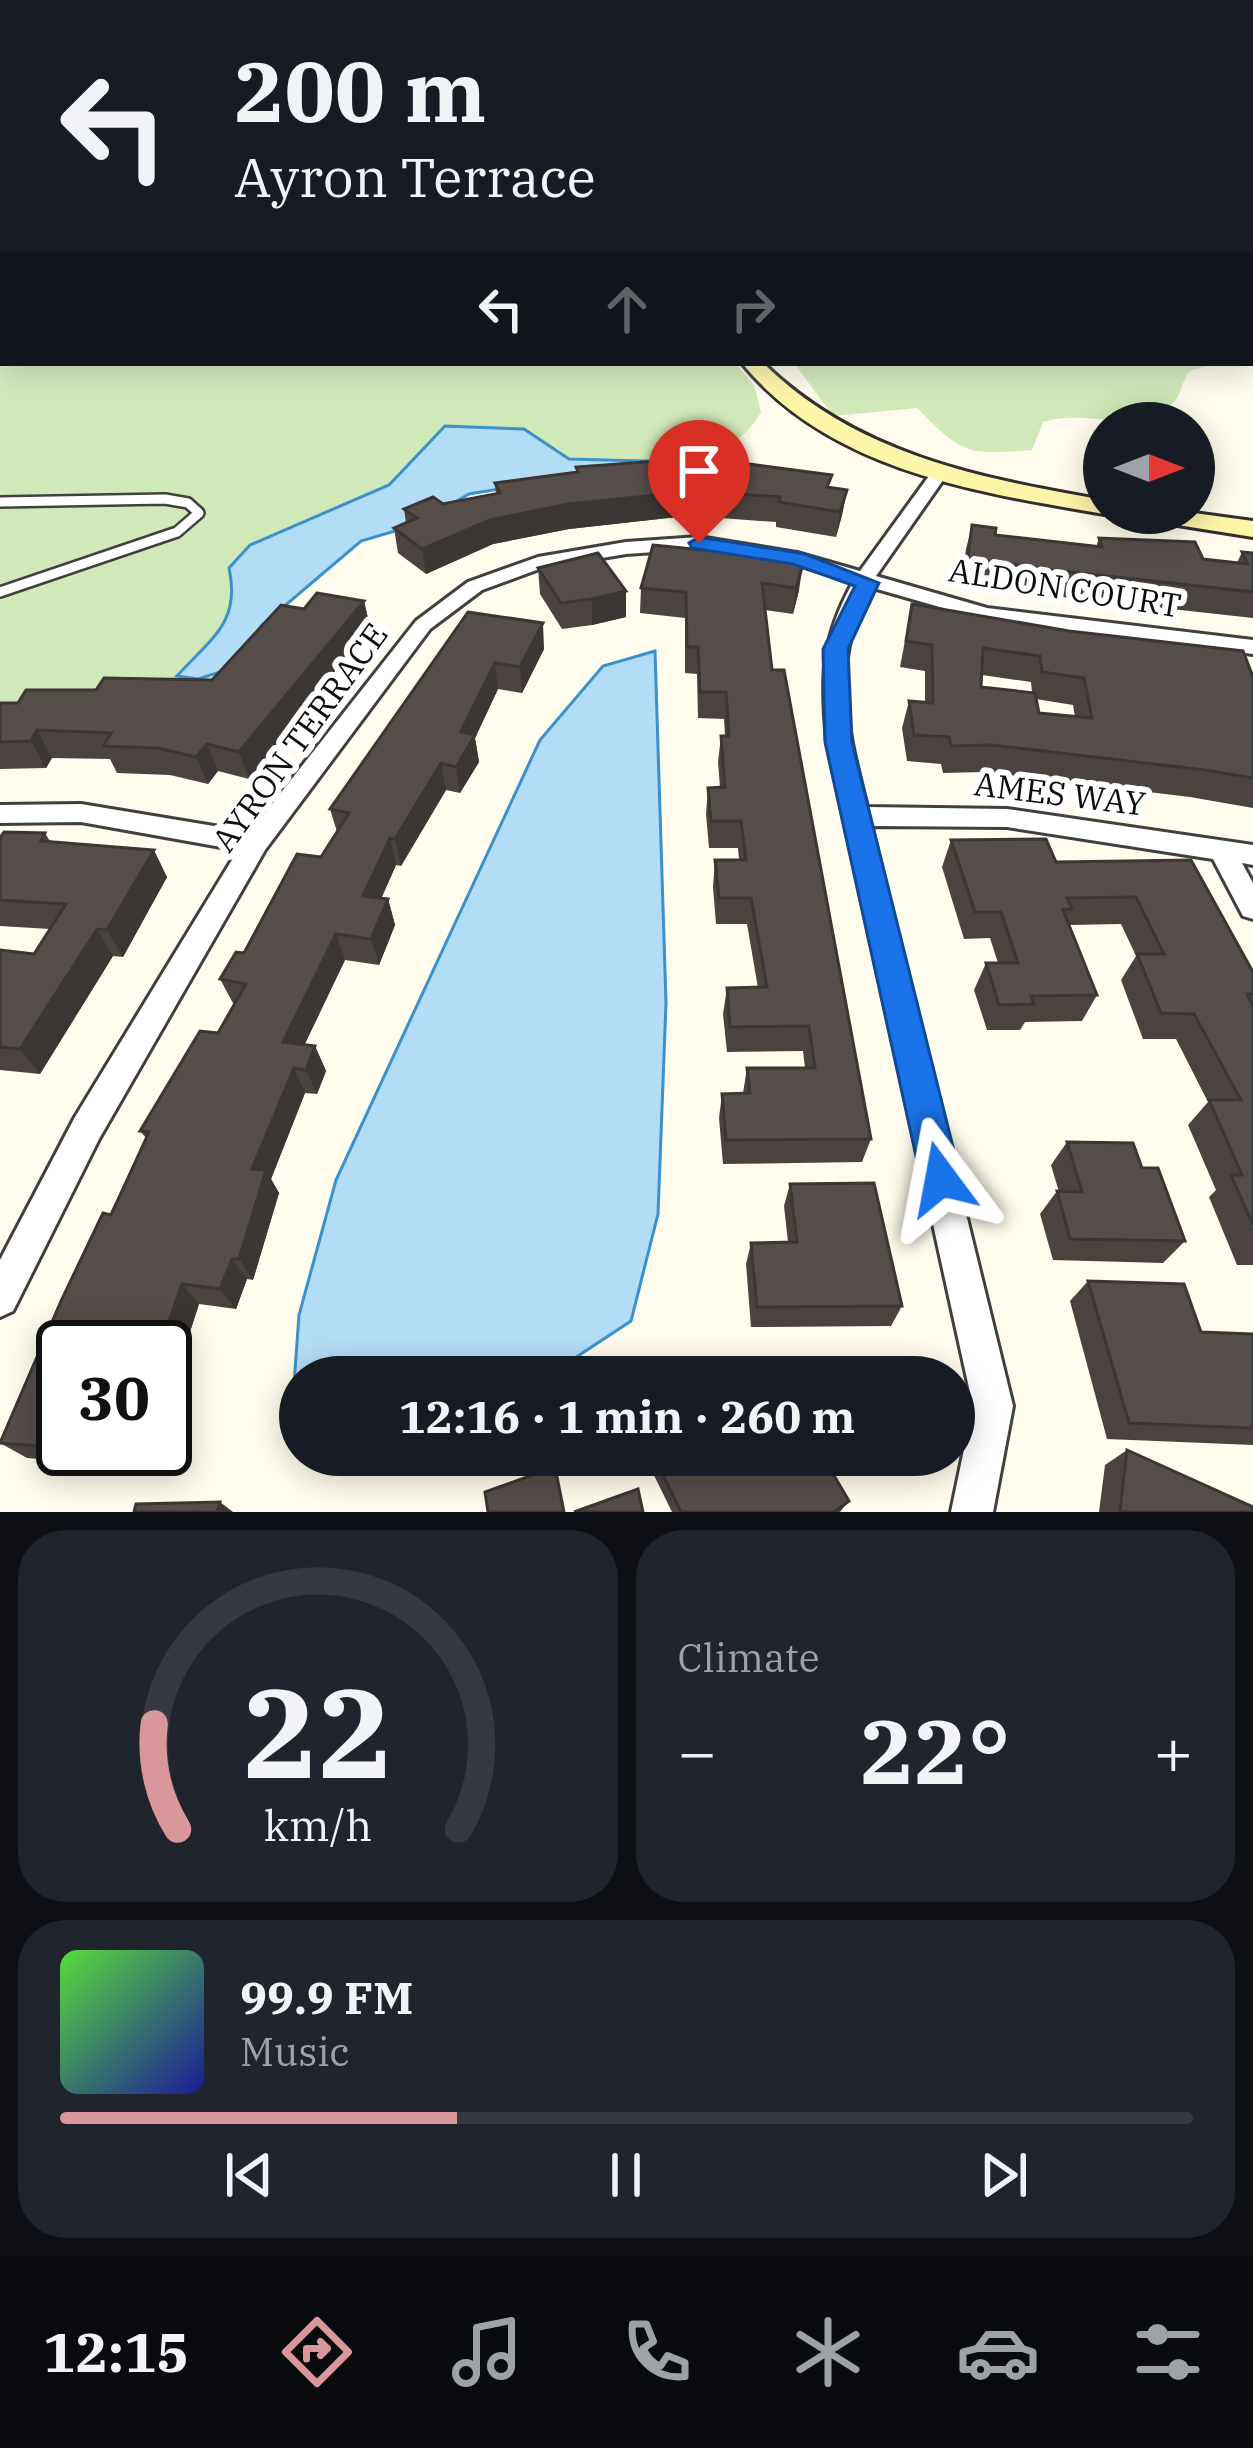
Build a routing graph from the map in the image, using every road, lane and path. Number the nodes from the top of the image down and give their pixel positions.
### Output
1 (755, 366) edge
2 (940, 472) junction
3 (0, 502) edge
4 (1083, 503) edge
5 (1215, 523) edge
6 (1253, 529) edge
7 (868, 583) junction
8 (0, 592) edge
9 (1253, 647) edge
10 (0, 814) edge
11 (858, 816) junction
12 (256, 843) junction
13 (1221, 850) junction
14 (1253, 855) edge
15 (1253, 908) edge
16 (0, 1298) edge
17 (972, 1512) edge

1 - 2 street
2 - 4 street
2 - 7 street
3 - 8 lane
5 - 6 street
7 - 9 street, ALDON COURT
7 - 11 street
7 - 12 street, AYRON TERRACE
10 - 12 street
11 - 13 street, AMES WAY
11 - 17 street
12 - 16 street, AYRON TERRACE
13 - 14 street, AMES WAY
13 - 15 street

